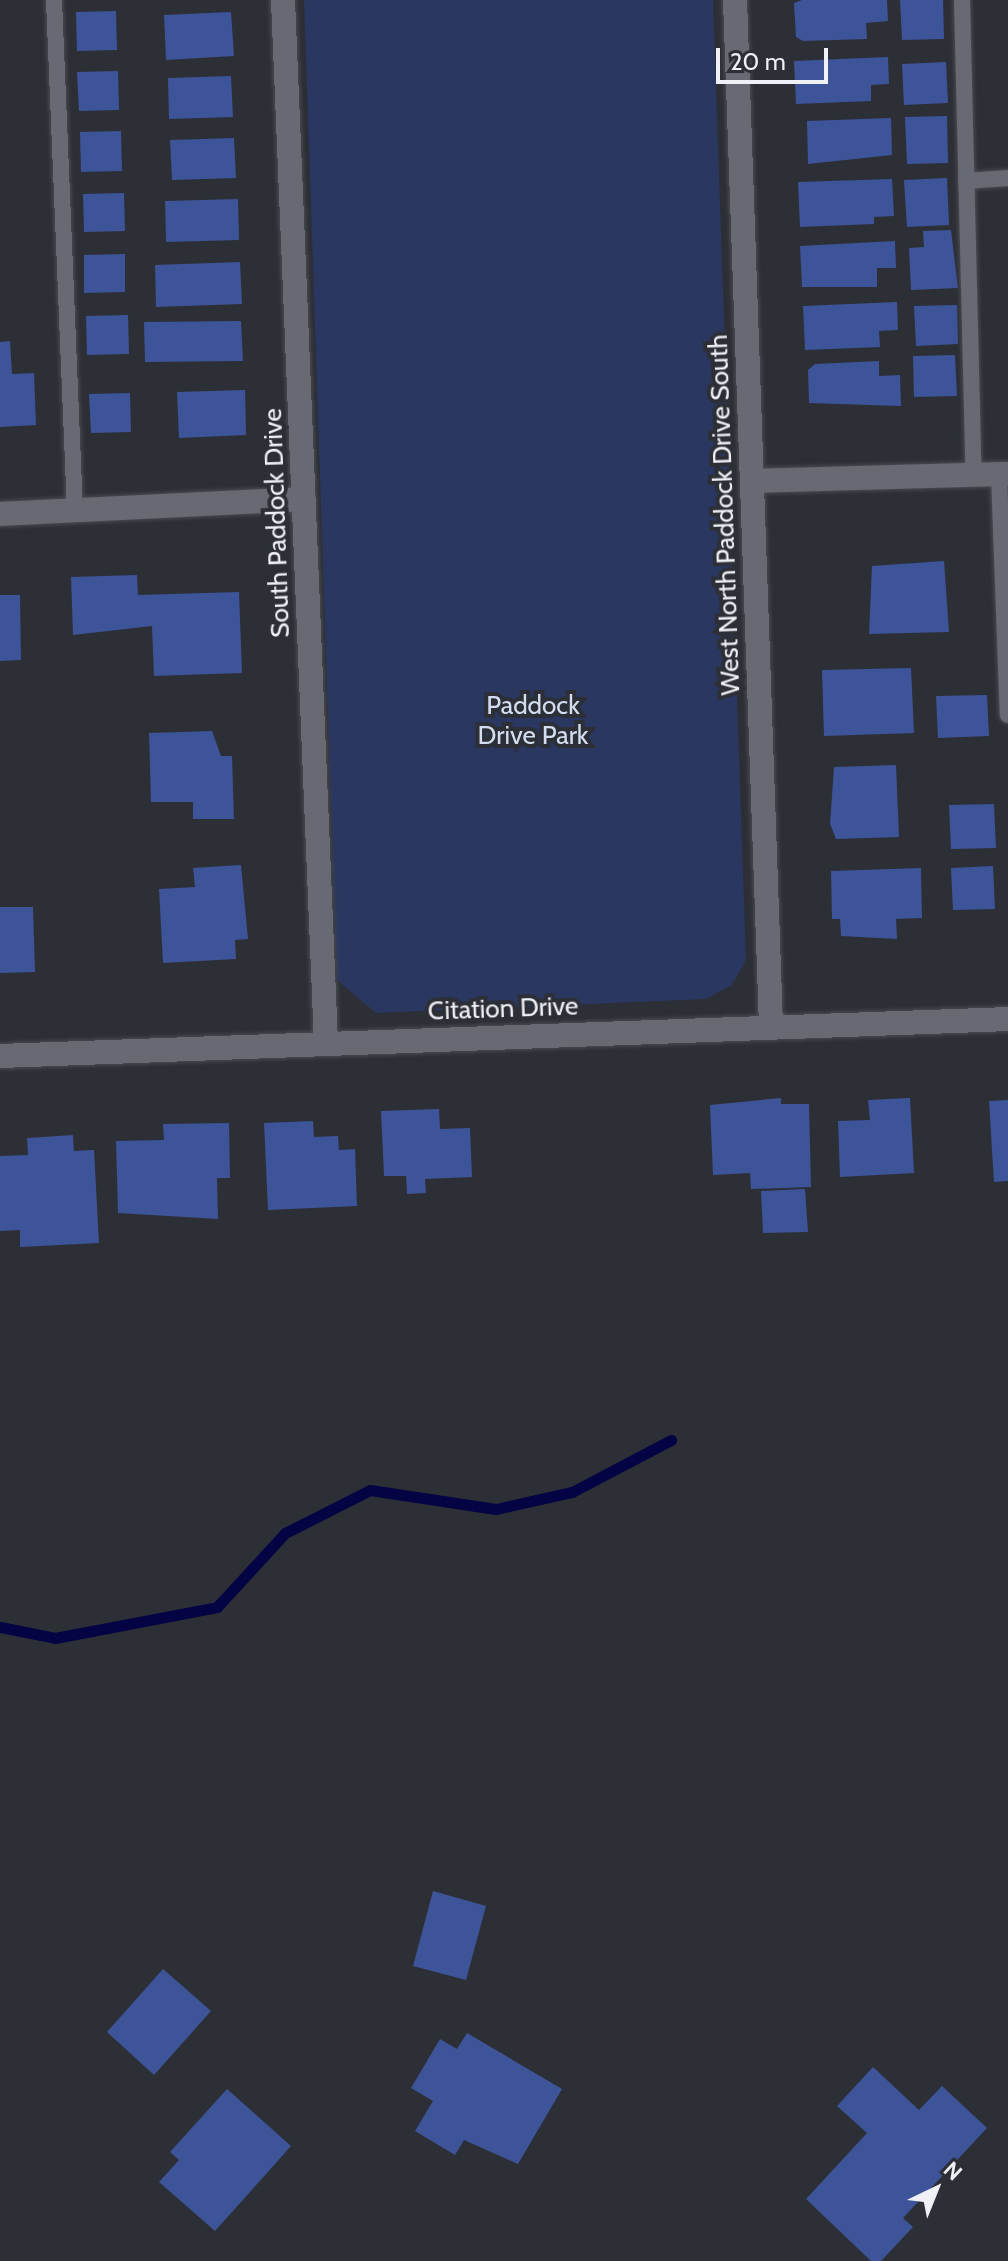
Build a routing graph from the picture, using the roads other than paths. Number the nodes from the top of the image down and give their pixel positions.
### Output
1 (54, 0) edge
2 (283, 0) edge
3 (735, 0) edge
4 (962, 0) edge
5 (1008, 178) edge
6 (966, 181) junction
7 (994, 475) edge
8 (752, 481) junction
9 (304, 499) junction
10 (75, 511) junction
11 (0, 514) edge
12 (1008, 715) edge
13 (1008, 1019) edge
14 (771, 1028) junction
15 (326, 1044) junction
16 (0, 1056) edge

1 - 10 lane
2 - 9 street, South Paddock Drive
3 - 8 street, West North Paddock Drive South
4 - 6 lane
5 - 6 lane
6 - 7 lane
7 - 8 street
7 - 12 lane
8 - 14 street, West North Paddock Drive South
9 - 10 street
9 - 15 street, South Paddock Drive
10 - 11 street
13 - 14 street, Citation Drive
14 - 15 street, Citation Drive
15 - 16 street, Citation Drive

